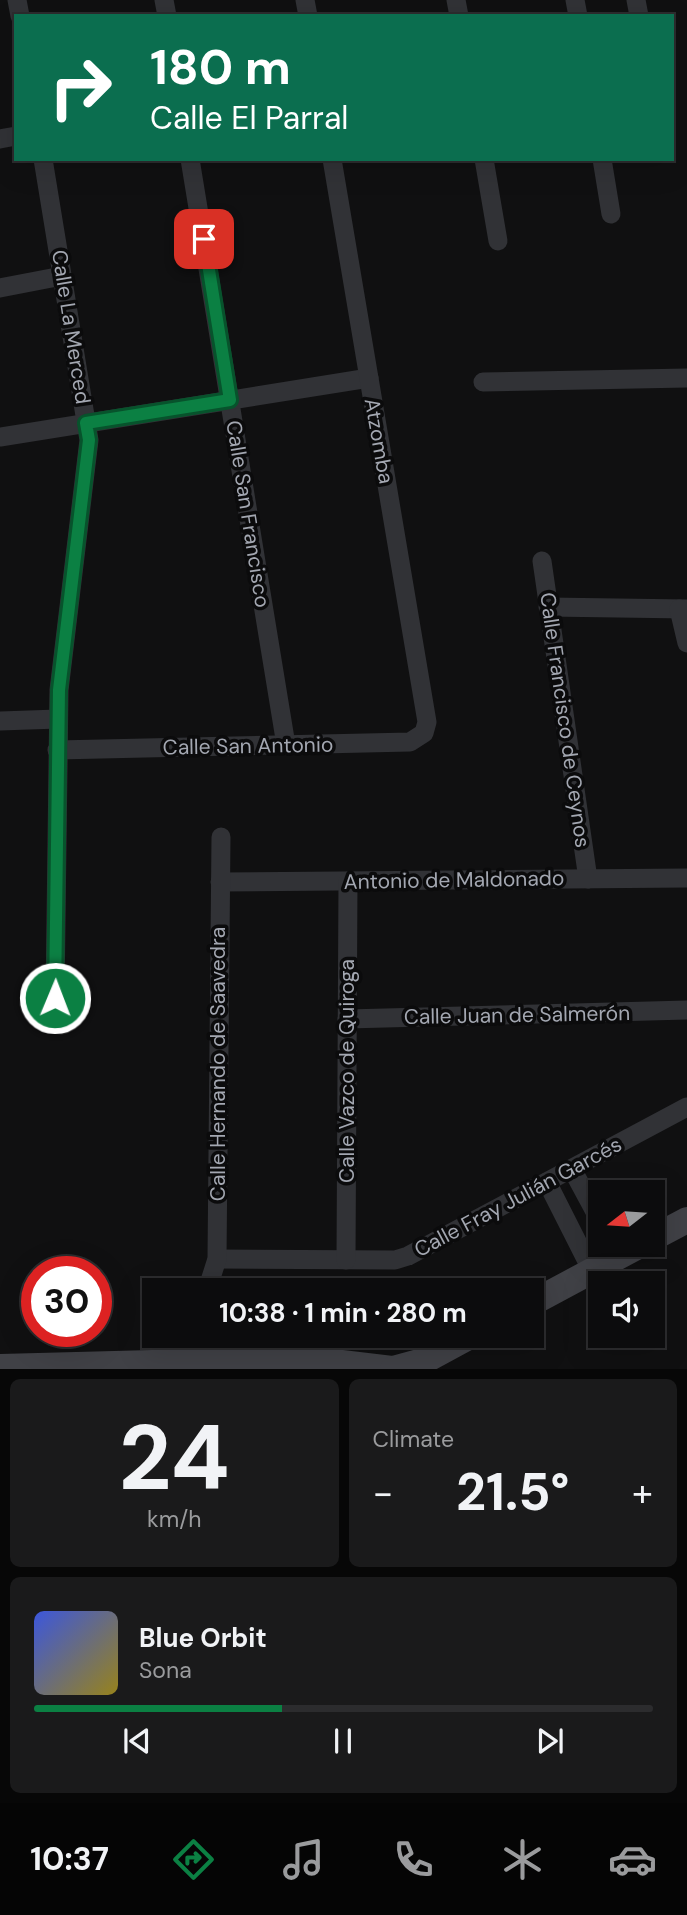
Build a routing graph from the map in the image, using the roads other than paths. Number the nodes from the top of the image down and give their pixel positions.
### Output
1 (43, 161) edge
2 (190, 161) edge
3 (332, 161) edge
4 (484, 161) edge
5 (602, 161) edge
6 (611, 214) dead end
7 (498, 241) dead end
8 (62, 276) junction
9 (0, 288) edge
10 (369, 377) junction
11 (687, 378) edge
12 (484, 382) dead end
13 (230, 400) junction
14 (86, 423) junction
15 (0, 437) edge
16 (542, 561) dead end
17 (548, 607) junction
18 (683, 609) edge
19 (687, 643) edge
20 (58, 719) junction
21 (0, 721) edge
22 (427, 722) joint
23 (286, 745) junction
24 (57, 750) junction
25 (221, 837) dead end
26 (687, 878) edge
27 (588, 879) junction
28 (348, 881) junction
29 (220, 882) junction
30 (55, 998) dead end
31 (687, 1010) edge
32 (347, 1019) junction
33 (687, 1107) edge
34 (572, 1169) junction
35 (547, 1182) junction
36 (588, 1199) edge
37 (687, 1220) edge
38 (665, 1232) edge
39 (611, 1257) edge
40 (217, 1259) junction
41 (346, 1261) junction
42 (592, 1271) joint
43 (588, 1273) edge
44 (211, 1278) edge
45 (544, 1297) edge
46 (448, 1348) edge
47 (309, 1364) edge
48 (153, 1366) edge
49 (0, 1367) edge
50 (52, 1367) edge
51 (393, 1369) edge

1 - 8 street, Calle La Merced
2 - 13 street, Calle San Francisco
3 - 10 street, Atzomba
4 - 7 street
5 - 6 street
8 - 9 street
8 - 14 street, Calle La Merced
10 - 13 street
10 - 22 street, Atzomba
11 - 12 street
13 - 14 street
13 - 23 street, Calle San Francisco
14 - 15 street
14 - 20 street, Calle La Merced
16 - 17 street, Calle Francisco de Ceynos
17 - 18 street
17 - 27 street, Calle Francisco de Ceynos
18 - 19 street
20 - 21 street
20 - 24 street, Calle La Merced
22 - 23 street, Calle San Antonio
23 - 24 street, Calle San Antonio
24 - 30 street, Calle La Merced
25 - 29 street, Calle Hernando de Saavedra
26 - 27 street, Antonio de Maldonado
27 - 28 street, Antonio de Maldonado
28 - 29 street, Antonio de Maldonado
28 - 32 street, Calle Vazco de Quiroga
29 - 40 street, Calle Hernando de Saavedra
31 - 32 street, Calle Juan de Salmerón
32 - 41 street, Calle Vazco de Quiroga
33 - 34 street, Calle Fray Julián Garcés
34 - 35 street, Calle Fray Julián Garcés
34 - 36 street
35 - 41 street, Calle Fray Julián Garcés
35 - 42 street
37 - 38 street
39 - 42 street
40 - 41 street, Calle Fray Julián Garcés
40 - 44 street, Calle Hernando de Saavedra
43 - 45 street
46 - 51 street
47 - 48 street
47 - 51 street
48 - 50 street
49 - 50 street

